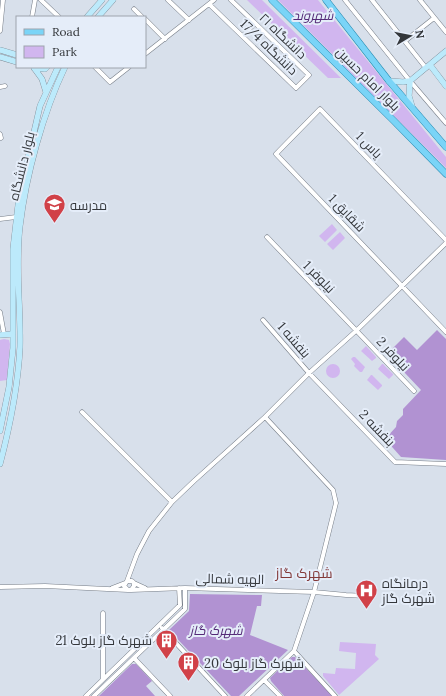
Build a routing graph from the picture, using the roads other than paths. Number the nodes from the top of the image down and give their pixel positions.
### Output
1 (3, 0) edge
2 (35, 0) edge
3 (41, 0) edge
4 (168, 0) edge
5 (214, 0) edge
6 (231, 0) edge
7 (272, 0) edge
8 (326, 0) edge
9 (345, 0) edge
10 (372, 0) edge
11 (421, 0) edge
12 (108, 1) edge
13 (210, 4) junction
14 (134, 9) dead end
15 (32, 16) edge
16 (57, 16) edge
17 (88, 16) edge
18 (99, 16) edge
19 (141, 16) edge
20 (434, 18) junction
21 (189, 20) junction
22 (146, 21) edge
23 (255, 23) junction
24 (0, 31) edge
25 (446, 32) edge
26 (243, 36) junction
27 (165, 39) junction
28 (405, 41) junction
29 (0, 50) edge
30 (446, 52) edge
31 (146, 53) edge
32 (16, 55) edge
33 (0, 57) edge
34 (16, 62) edge
35 (428, 67) junction
36 (34, 68) edge
37 (58, 68) edge
38 (66, 68) edge
39 (96, 68) edge
40 (128, 68) edge
41 (389, 81) junction
42 (410, 81) junction
43 (446, 86) edge
44 (296, 88) joint
45 (46, 93) junction
46 (412, 108) junction
47 (446, 123) edge
48 (446, 148) edge
49 (276, 154) joint
50 (446, 174) edge
51 (16, 217) junction
52 (0, 219) edge
53 (267, 237) dead end
54 (446, 242) edge
55 (403, 286) junction
56 (0, 312) edge
57 (263, 320) dead end
58 (357, 330) junction
59 (446, 332) edge
60 (13, 334) junction
61 (2, 335) edge
62 (309, 373) junction
63 (414, 390) dead end
64 (82, 412) dead end
65 (265, 417) junction
66 (0, 431) edge
67 (0, 464) edge
68 (446, 464) edge
69 (172, 502) junction
70 (132, 567) junction
71 (126, 582) junction
72 (133, 582) junction
73 (0, 587) edge
74 (112, 588) junction
75 (179, 588) junction
76 (185, 588) junction
77 (147, 589) junction
78 (129, 590) junction
79 (314, 592) junction
80 (366, 596) dead end
81 (103, 612) dead end
82 (159, 625) junction
83 (164, 630) junction
84 (294, 651) junction
85 (134, 658) junction
86 (103, 680) junction
87 (264, 680) junction
88 (86, 696) edge
89 (94, 696) edge
90 (170, 696) edge
91 (225, 696) edge
92 (247, 696) edge
93 (280, 696) edge
94 (335, 696) edge

1 - 24 street
2 - 15 street
3 - 16 street
4 - 21 street
5 - 13 street
6 - 23 street, دانشگاه ۲۱
7 - 50 main road, بلوار امام حسین
8 - 41 main road, بلوار امام حسین
9 - 42 street
10 - 28 street
11 - 20 street
12 - 17 main road
12 - 18 main road
13 - 21 street
13 - 26 street, دانشگاه 17/4
14 - 19 street
20 - 25 street
20 - 28 street
21 - 27 street
22 - 27 street
23 - 26 street
23 - 44 street, دانشگاه ۲۱
26 - 44 street, دانشگاه 17/4
27 - 31 street
28 - 35 street
29 - 32 main road
30 - 35 main road
33 - 34 main road
35 - 42 main road
35 - 43 main road
36 - 45 main road
37 - 45 main road, بلوار دانشگاه
38 - 67 main road, بلوار دانشگاه
39 - 40 street
41 - 42 main road
41 - 46 main road, بلوار امام حسین
42 - 46 main road
42 - 47 street
45 - 51 main road, بلوار دانشگاه
46 - 48 main road, بلوار امام حسین
49 - 54 street, یاس 1
49 - 55 street, شقایق 1
51 - 52 street
51 - 60 main road, بلوار دانشگاه
53 - 58 street, نیلوفر 1
54 - 55 street
55 - 58 street
55 - 59 street, شقایق 1
56 - 61 street
57 - 62 street, بنفشه 1
58 - 62 street
58 - 63 street, نیلوفر 2
60 - 61 main road
60 - 66 main road, بلوار دانشگاه
62 - 65 street
62 - 68 street, بنفشه 2
64 - 69 street
65 - 69 street
65 - 79 street
69 - 70 street
70 - 71 street
70 - 72 street
71 - 72 street
71 - 74 street
71 - 78 street
72 - 77 street
72 - 78 street
73 - 74 street
74 - 78 street, الهیه شمالی
75 - 76 street, الهیه شمالی
75 - 77 street, الهیه شمالی
75 - 82 street
76 - 79 street, الهیه شمالی
76 - 83 street
77 - 78 street, الهیه شمالی
79 - 80 street, الهیه شمالی
79 - 84 street
81 - 86 street
82 - 83 street
82 - 86 street
83 - 85 street
83 - 91 street
84 - 87 street
84 - 94 street
85 - 89 street
85 - 90 street
86 - 88 street
87 - 92 street
87 - 93 street

